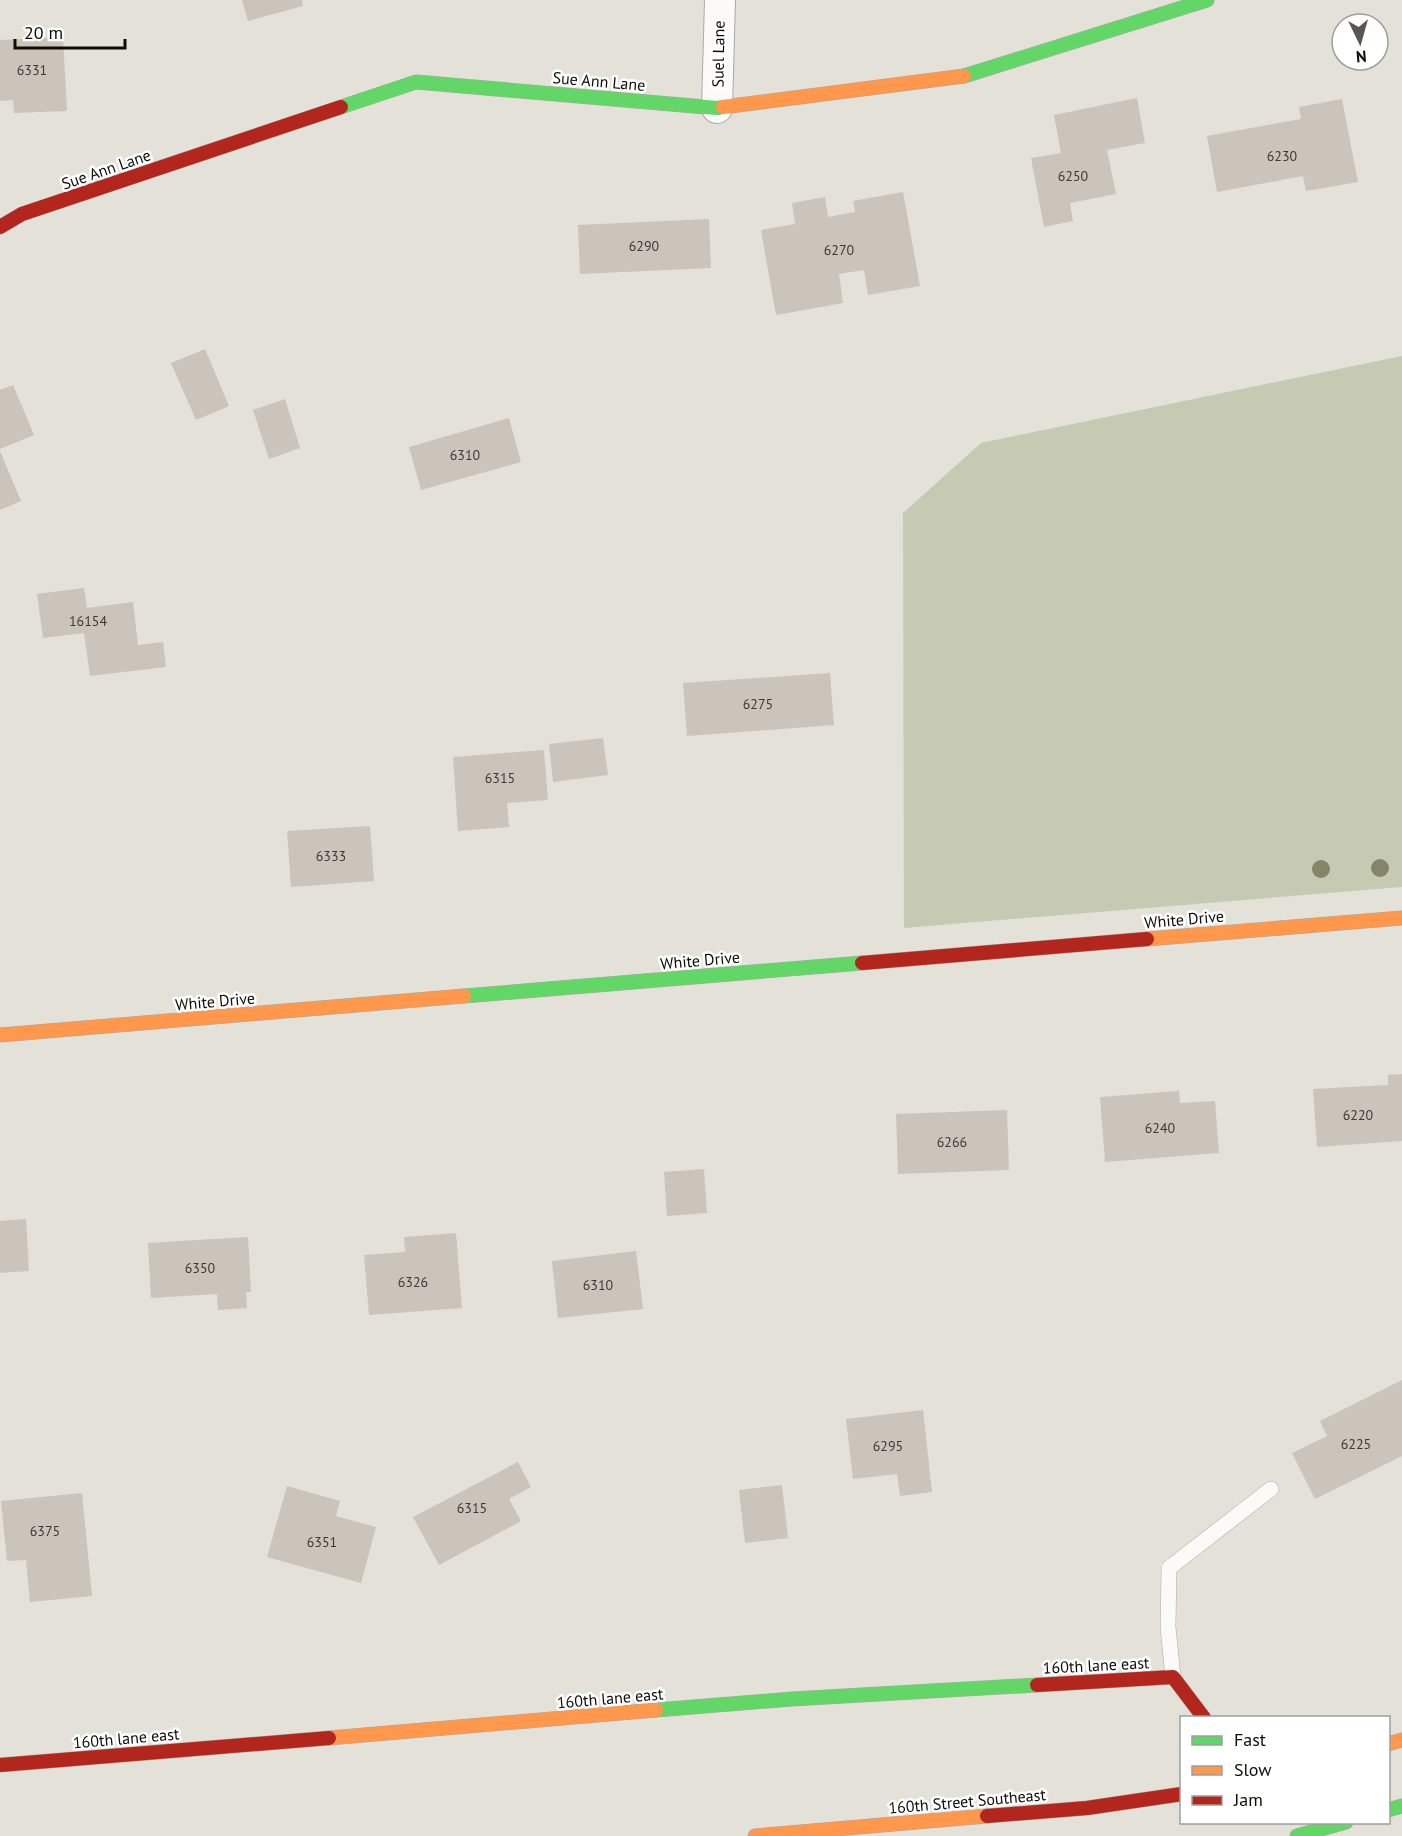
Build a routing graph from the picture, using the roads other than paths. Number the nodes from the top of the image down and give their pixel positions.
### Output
1 (720, 0) edge
2 (1207, 0) edge
3 (717, 108) junction
4 (0, 227) edge
5 (1402, 918) edge
6 (0, 1035) edge
7 (1271, 1489) dead end
8 (1173, 1677) junction
9 (1202, 1716) edge
10 (0, 1765) edge
11 (1180, 1794) edge
12 (1339, 1824) edge
13 (755, 1836) edge
14 (1297, 1836) edge

1 - 3 street, Suel Lane
2 - 3 street, Sue Ann Lane
3 - 4 street, Sue Ann Lane
5 - 6 street, White Drive
7 - 8 lane
8 - 9 street, 160th lane east
8 - 10 street, 160th lane east
11 - 13 street, 160th Street Southeast
12 - 14 street

